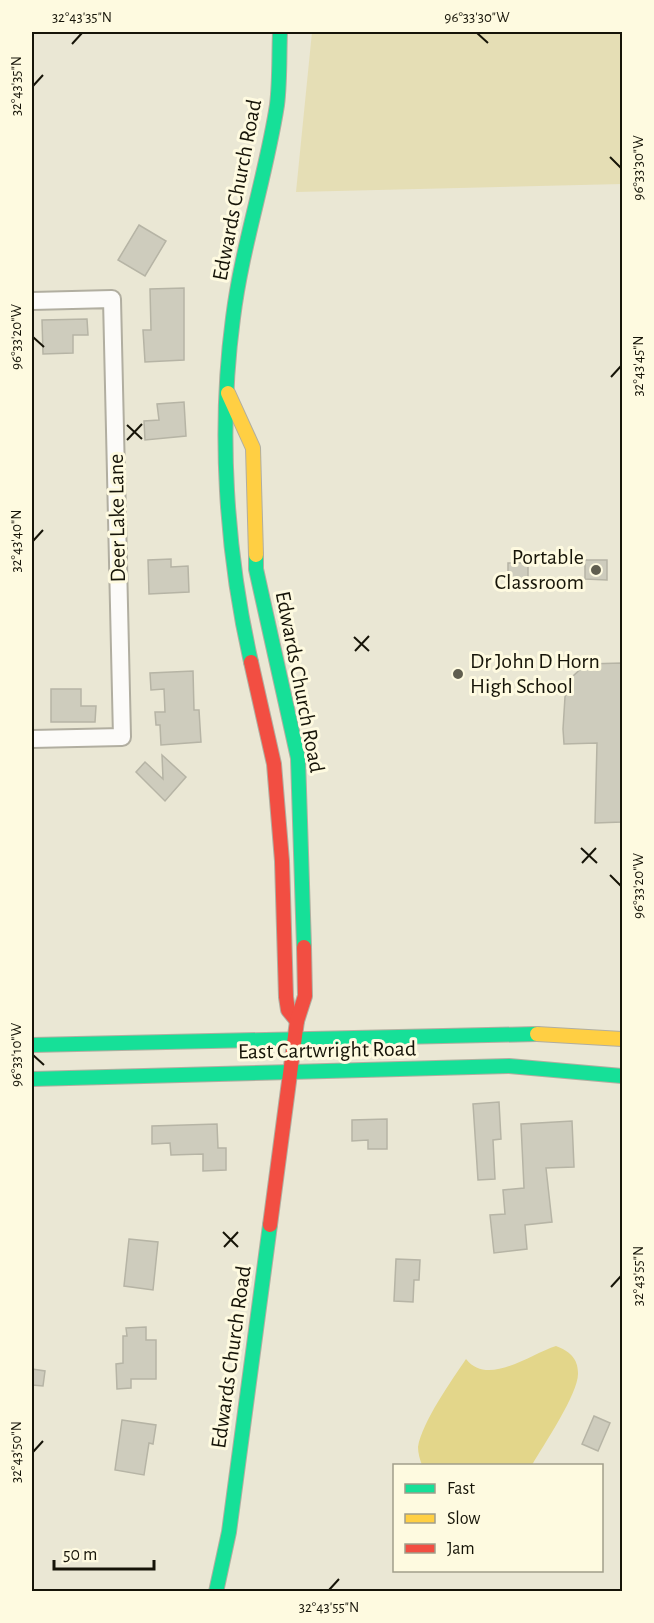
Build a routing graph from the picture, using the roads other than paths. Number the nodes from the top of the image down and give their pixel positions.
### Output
1 (280, 32) edge
2 (32, 300) edge
3 (228, 393) junction
4 (32, 739) edge
5 (297, 1021) junction
6 (588, 1037) junction
7 (622, 1039) edge
8 (296, 1040) junction
9 (32, 1044) edge
10 (291, 1072) junction
11 (589, 1074) junction
12 (622, 1076) edge
13 (32, 1079) edge
14 (216, 1592) edge

1 - 3 street, Edwards Church Road
2 - 4 street, Deer Lake Lane
3 - 5 street, Edwards Church Road
3 - 5 street, Edwards Church Road
5 - 8 street, Edwards Church Road
6 - 7 street, East Cartwright Road
6 - 8 street, East Cartwright Road
6 - 11 street
8 - 9 street, East Cartwright Road
8 - 10 street, Edwards Church Road
10 - 11 street, East Cartwright Road
10 - 13 street, East Cartwright Road
10 - 14 street, Edwards Church Road
11 - 12 street, East Cartwright Road

